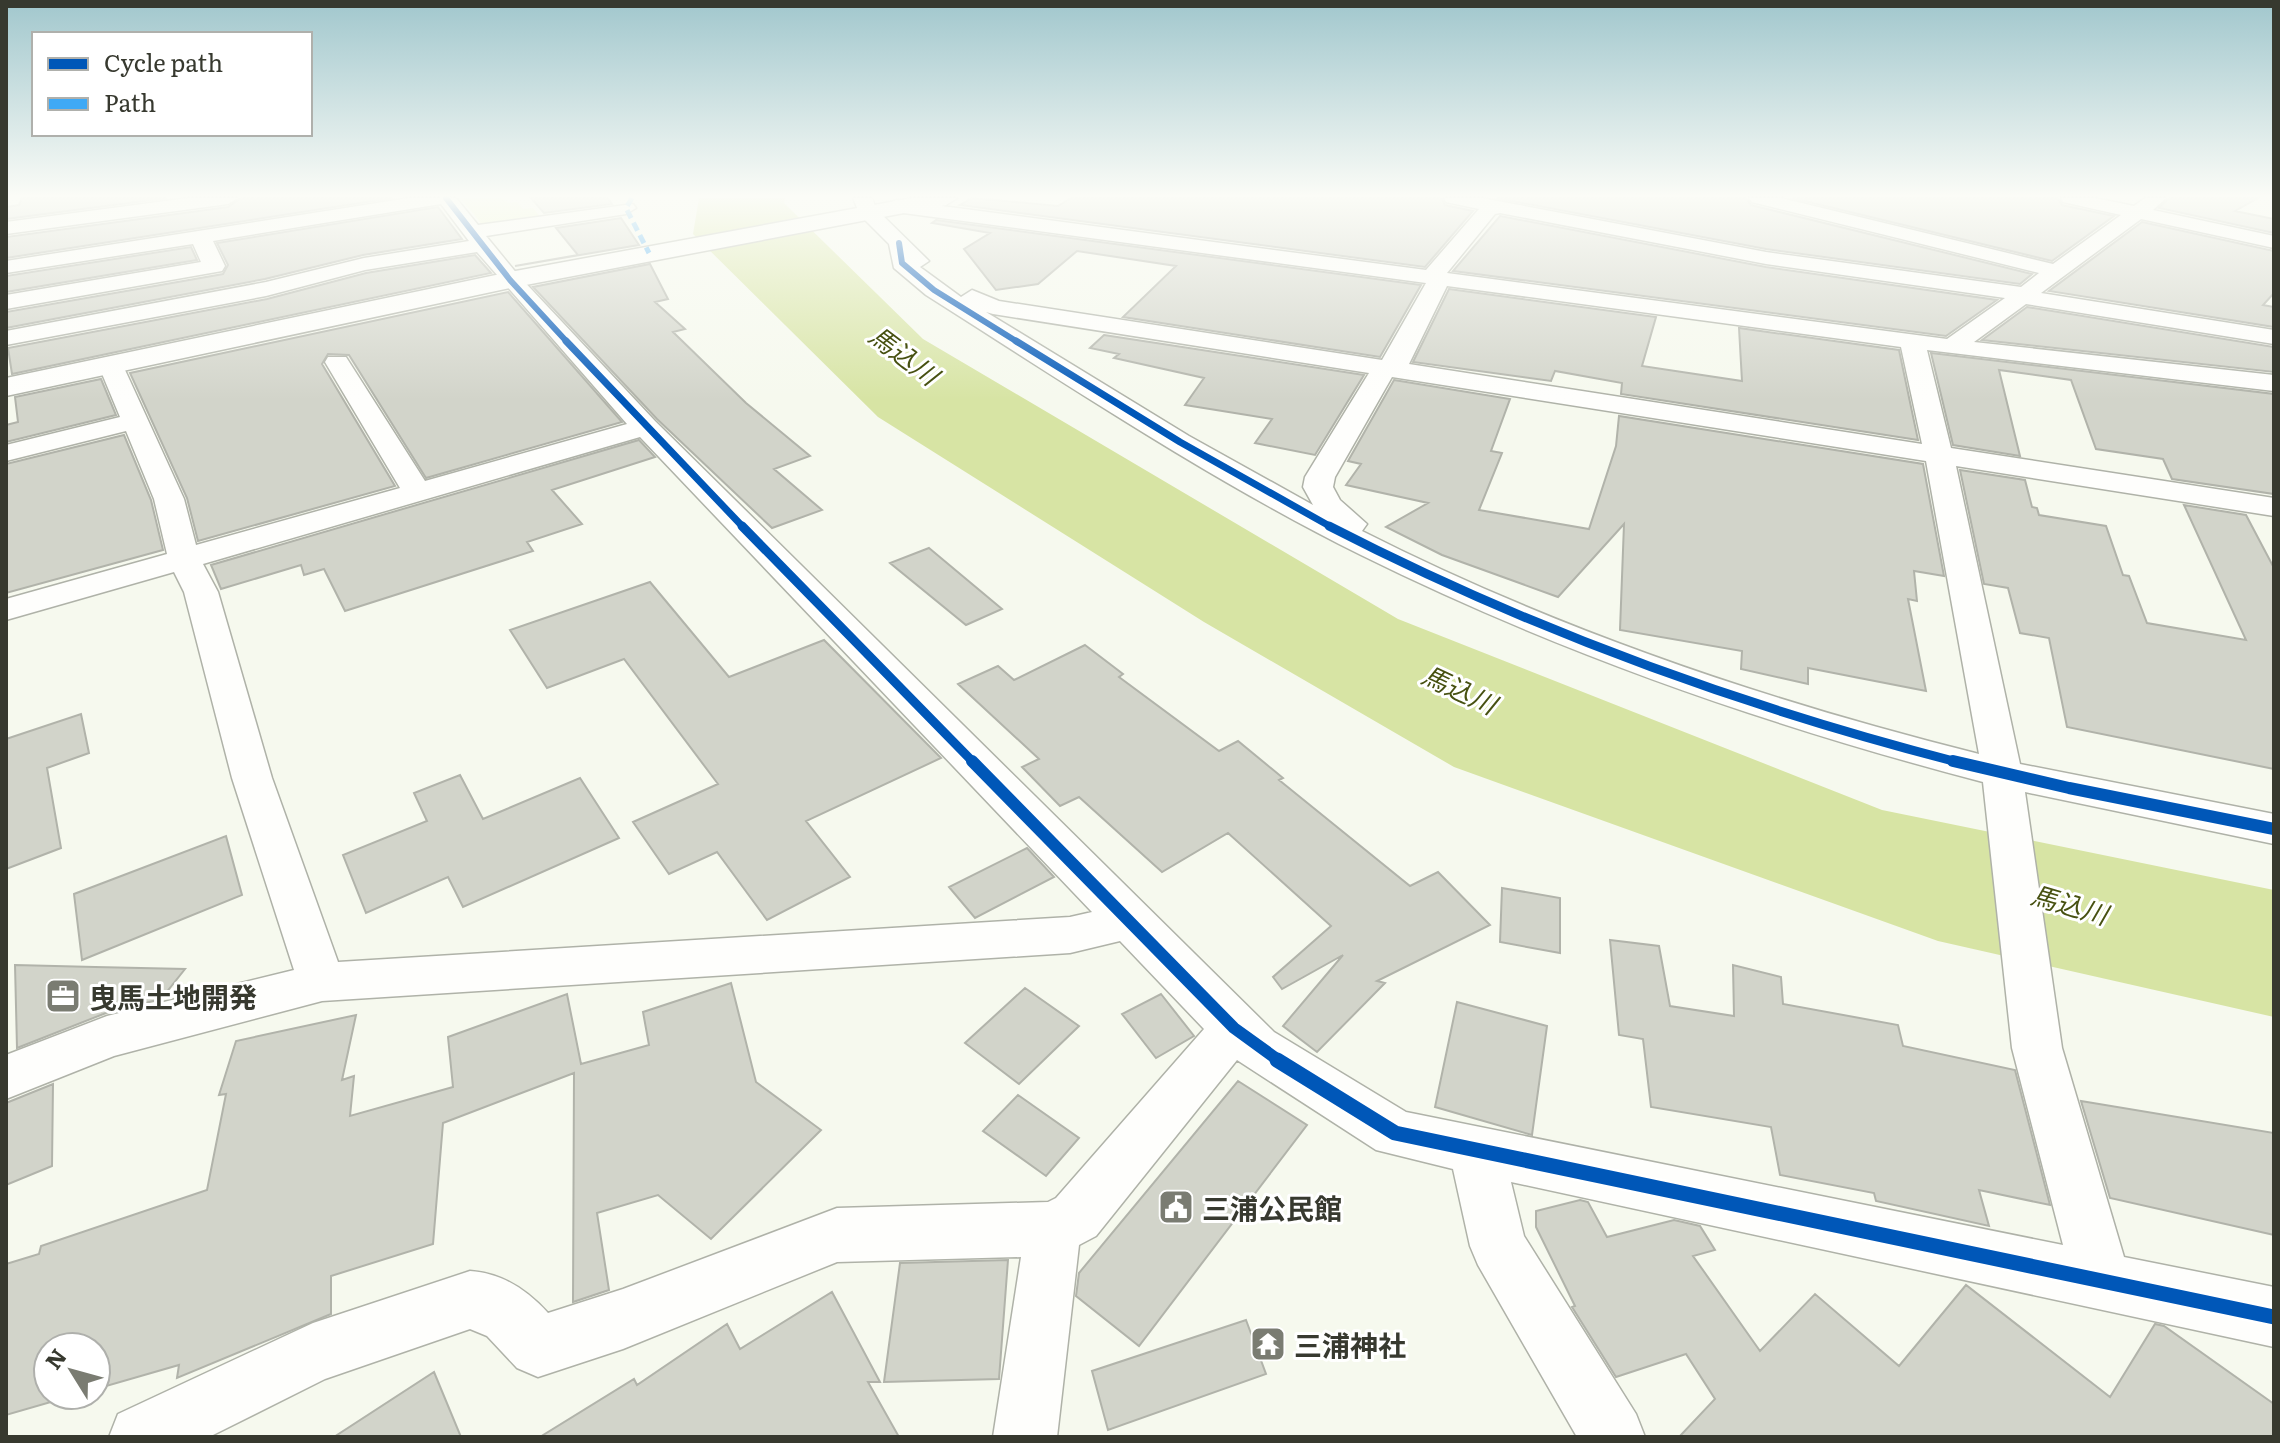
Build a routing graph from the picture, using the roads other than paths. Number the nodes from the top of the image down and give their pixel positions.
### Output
1 (214, 265) edge
2 (359, 265) edge
3 (498, 265) edge
4 (585, 265) edge
5 (905, 265) edge
6 (923, 265) edge
7 (1351, 265) edge
8 (1442, 265) edge
9 (1817, 265) edge
10 (2035, 265) edge
11 (2065, 265) edge
12 (2057, 271) junction
13 (1433, 276) junction
14 (510, 280) junction
15 (2022, 295) junction
16 (6, 302) edge
17 (2274, 337) edge
18 (6, 338) edge
19 (1912, 341) junction
20 (1952, 347) junction
21 (337, 362) dead end
22 (111, 364) junction
23 (1389, 368) junction
24 (2274, 383) edge
25 (6, 387) edge
26 (135, 421) junction
27 (645, 427) junction
28 (6, 453) edge
29 (1939, 455) junction
30 (417, 492) junction
31 (2274, 507) edge
32 (1370, 546) junction
33 (184, 559) junction
34 (6, 610) edge
35 (2002, 778) junction
36 (2274, 829) edge
37 (1130, 921) junction
38 (322, 982) junction
39 (1234, 1028) junction
40 (6, 1077) edge
41 (1476, 1150) junction
42 (1053, 1229) junction
43 (2101, 1279) junction
44 (2274, 1317) edge
45 (141, 1437) edge
46 (1025, 1437) edge
47 (1613, 1437) edge

1 - 16 street
2 - 18 street
3 - 14 street
4 - 14 street
5 - 32 street
6 - 23 street
7 - 13 street
8 - 13 street
9 - 15 street
10 - 12 street
11 - 12 street
12 - 15 street
13 - 19 street
13 - 23 street
14 - 22 street
14 - 27 street
15 - 17 street
15 - 20 street
19 - 20 street
19 - 29 street
20 - 24 street
21 - 30 street
22 - 25 street
22 - 26 street
23 - 29 street
23 - 32 street
26 - 28 street
26 - 33 street
27 - 30 street
27 - 37 street
29 - 31 street
29 - 35 street
30 - 33 street
32 - 35 street
33 - 34 street
33 - 38 street
35 - 36 street
35 - 43 street
37 - 38 street
37 - 39 street
38 - 40 street
39 - 41 street
39 - 42 street
41 - 43 street
41 - 47 street
42 - 45 street
42 - 46 street
43 - 44 street

